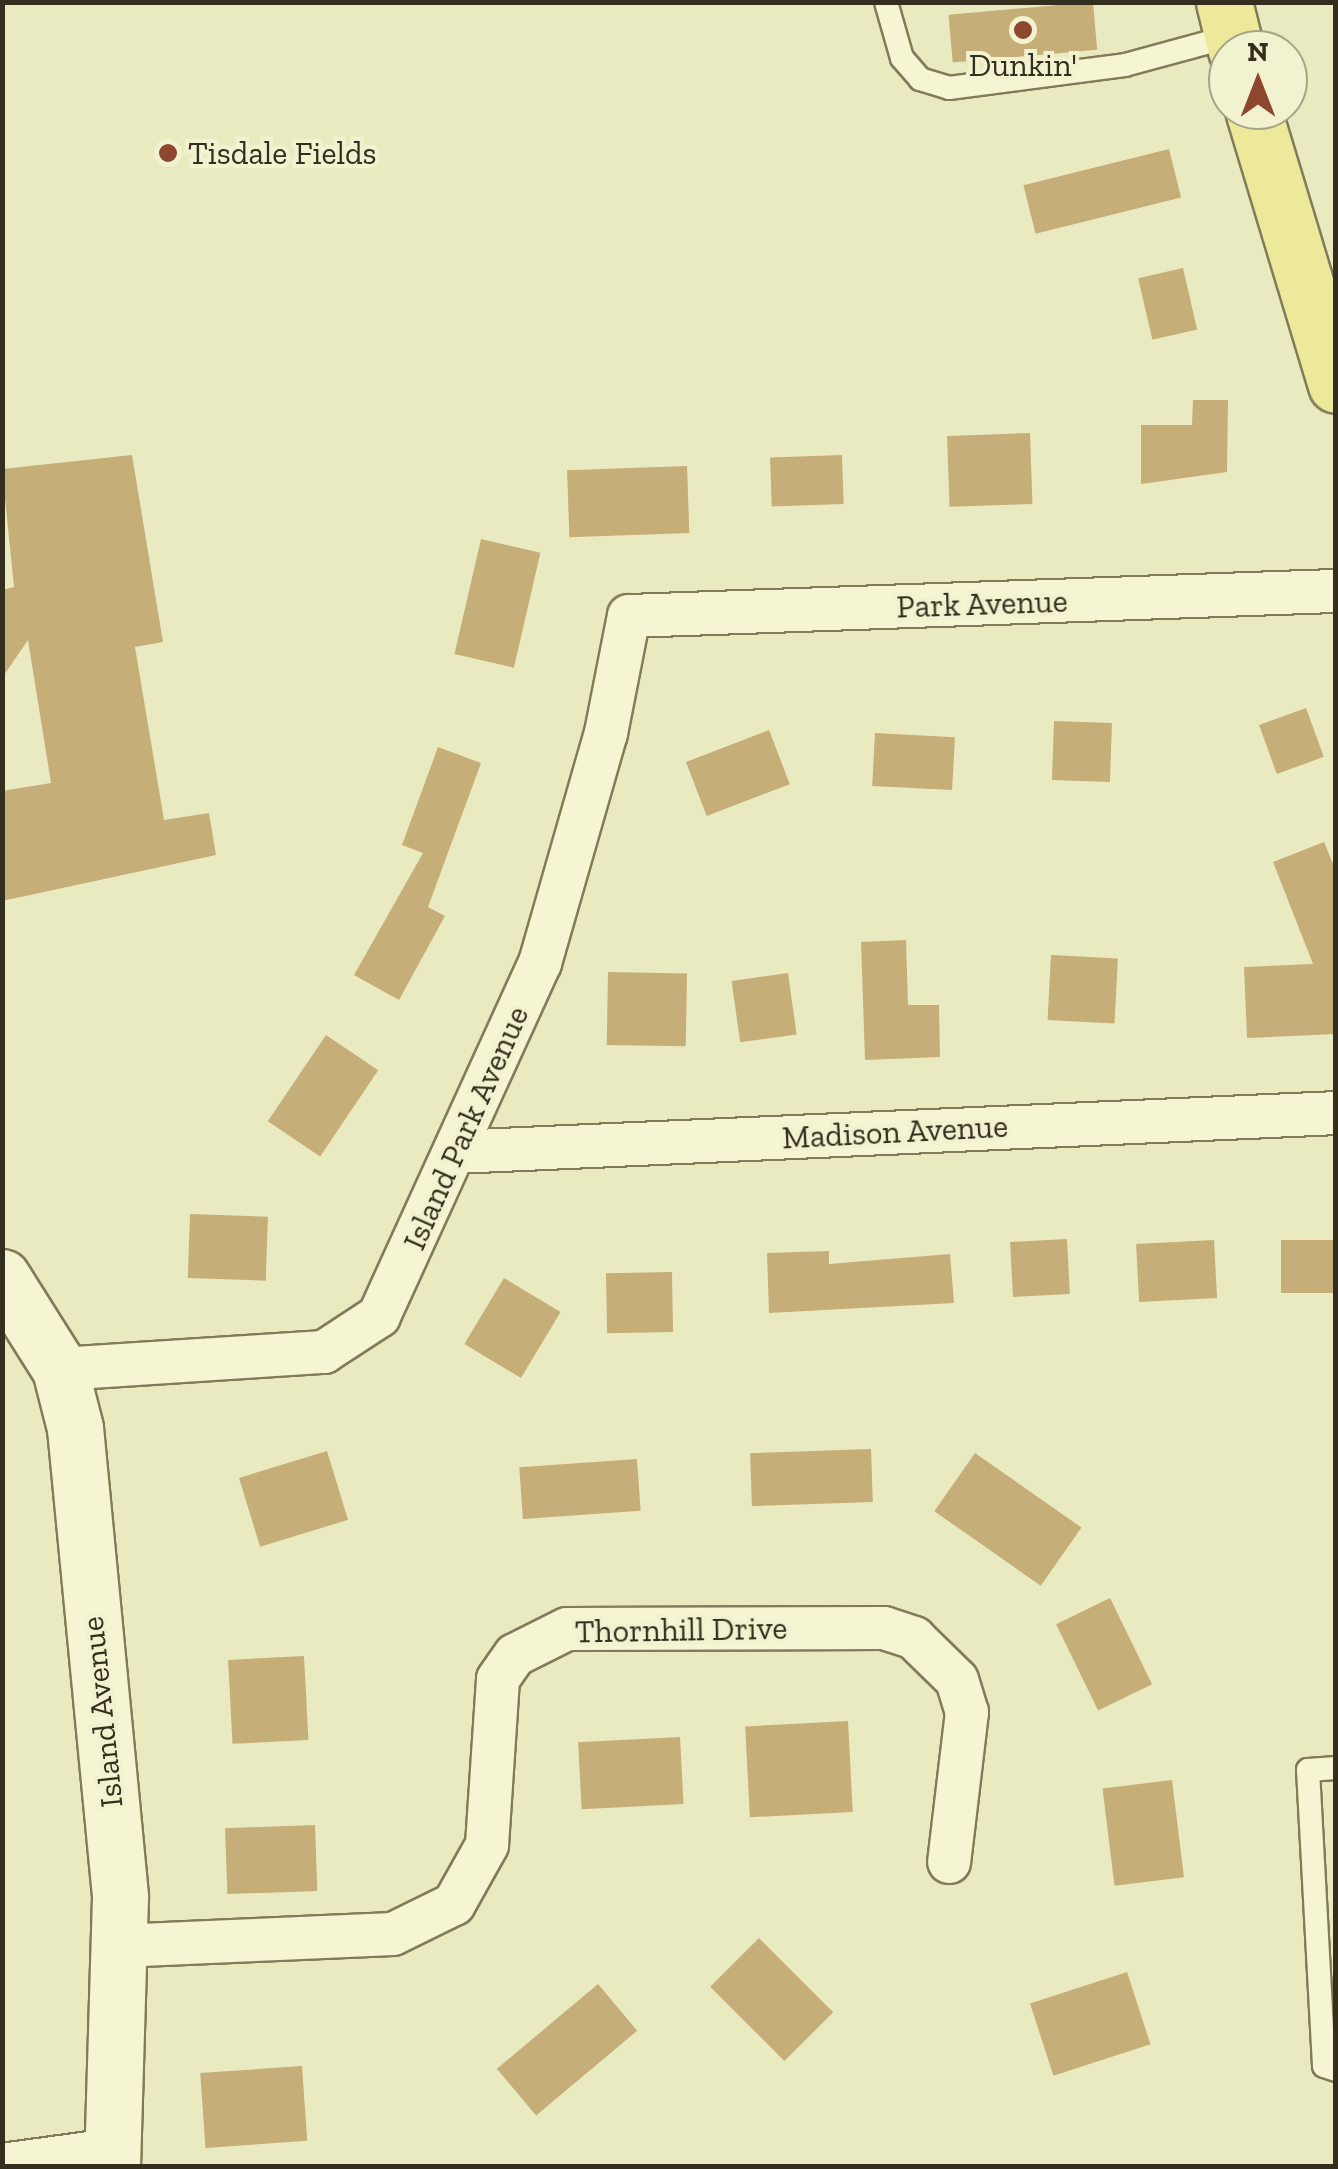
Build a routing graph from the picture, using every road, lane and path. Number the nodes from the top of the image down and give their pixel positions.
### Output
1 (886, 2) edge
2 (1208, 38) edge
3 (1260, 130) edge
4 (1336, 385) edge
5 (1336, 591) edge
6 (628, 616) joint
7 (1336, 1112) edge
8 (455, 1152) junction
9 (2, 1277) edge
10 (60, 1369) junction
11 (1336, 1768) edge
12 (949, 1862) dead end
13 (118, 1946) junction
14 (1336, 2070) edge
15 (112, 2158) edge
16 (2, 2166) edge

1 - 2 lane
3 - 4 main road
5 - 6 street, Park Avenue
6 - 8 street, Island Park Avenue
7 - 8 street, Madison Avenue
8 - 10 street, Island Park Avenue
9 - 10 street, Island Avenue
10 - 13 street, Island Avenue
11 - 14 lane
12 - 13 street, Thornhill Drive
13 - 15 street, Island Avenue
15 - 16 street

